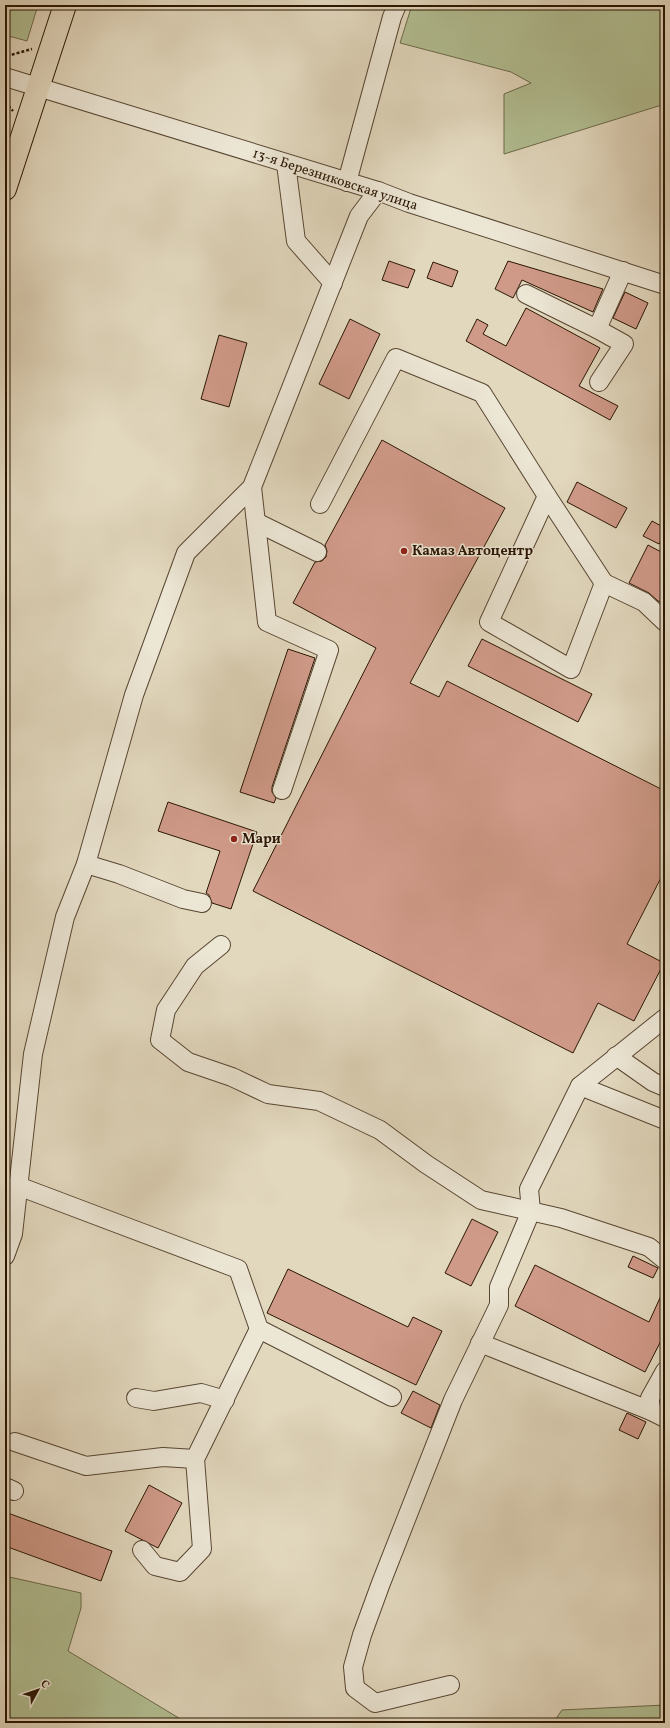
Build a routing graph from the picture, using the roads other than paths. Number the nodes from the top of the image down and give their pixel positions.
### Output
1 (65, 5) edge
2 (397, 5) edge
3 (5, 76) edge
4 (39, 86) junction
5 (286, 164) junction
6 (347, 182) junction
7 (5, 189) edge
8 (378, 191) junction
9 (623, 271) junction
10 (333, 283) junction
11 (665, 285) edge
12 (526, 294) dead end
13 (597, 329) junction
14 (598, 382) dead end
15 (252, 487) junction
16 (547, 496) junction
17 (320, 504) dead end
18 (256, 522) junction
19 (316, 552) dead end
20 (604, 583) junction
21 (665, 622) edge
22 (282, 790) dead end
23 (86, 864) junction
24 (202, 903) dead end
25 (221, 945) dead end
26 (665, 1018) edge
27 (616, 1056) junction
28 (580, 1086) junction
29 (665, 1087) edge
30 (665, 1120) edge
31 (18, 1186) junction
32 (531, 1211) junction
33 (5, 1256) edge
34 (665, 1260) edge
35 (258, 1329) junction
36 (480, 1343) junction
37 (665, 1371) edge
38 (392, 1397) dead end
39 (136, 1398) dead end
40 (225, 1400) junction
41 (658, 1415) edge
42 (15, 1442) dead end
43 (195, 1459) junction
44 (142, 1550) dead end
45 (450, 1685) dead end

1 - 4 main road
2 - 6 street
3 - 4 street, 13-я Березниковская улица
4 - 5 street, 13-я Березниковская улица
4 - 7 main road
5 - 6 street, 13-я Березниковская улица
5 - 10 street
6 - 8 street, 13-я Березниковская улица
8 - 9 street, 13-я Березниковская улица
8 - 10 street
9 - 11 street, 13-я Березниковская улица
9 - 13 street
10 - 15 street
12 - 13 street
13 - 14 street
15 - 18 street
15 - 23 street
16 - 17 street
16 - 20 street
16 - 20 street
18 - 19 street
18 - 22 street
20 - 21 street
23 - 24 street
23 - 31 street
25 - 32 street
26 - 27 street
27 - 28 street
27 - 29 street
28 - 30 street
28 - 32 street
31 - 33 street
31 - 35 street
32 - 34 street
32 - 36 street
35 - 38 street
35 - 40 street
36 - 41 street
36 - 45 street
37 - 41 street
39 - 40 street
40 - 43 street
42 - 43 street
43 - 44 street

